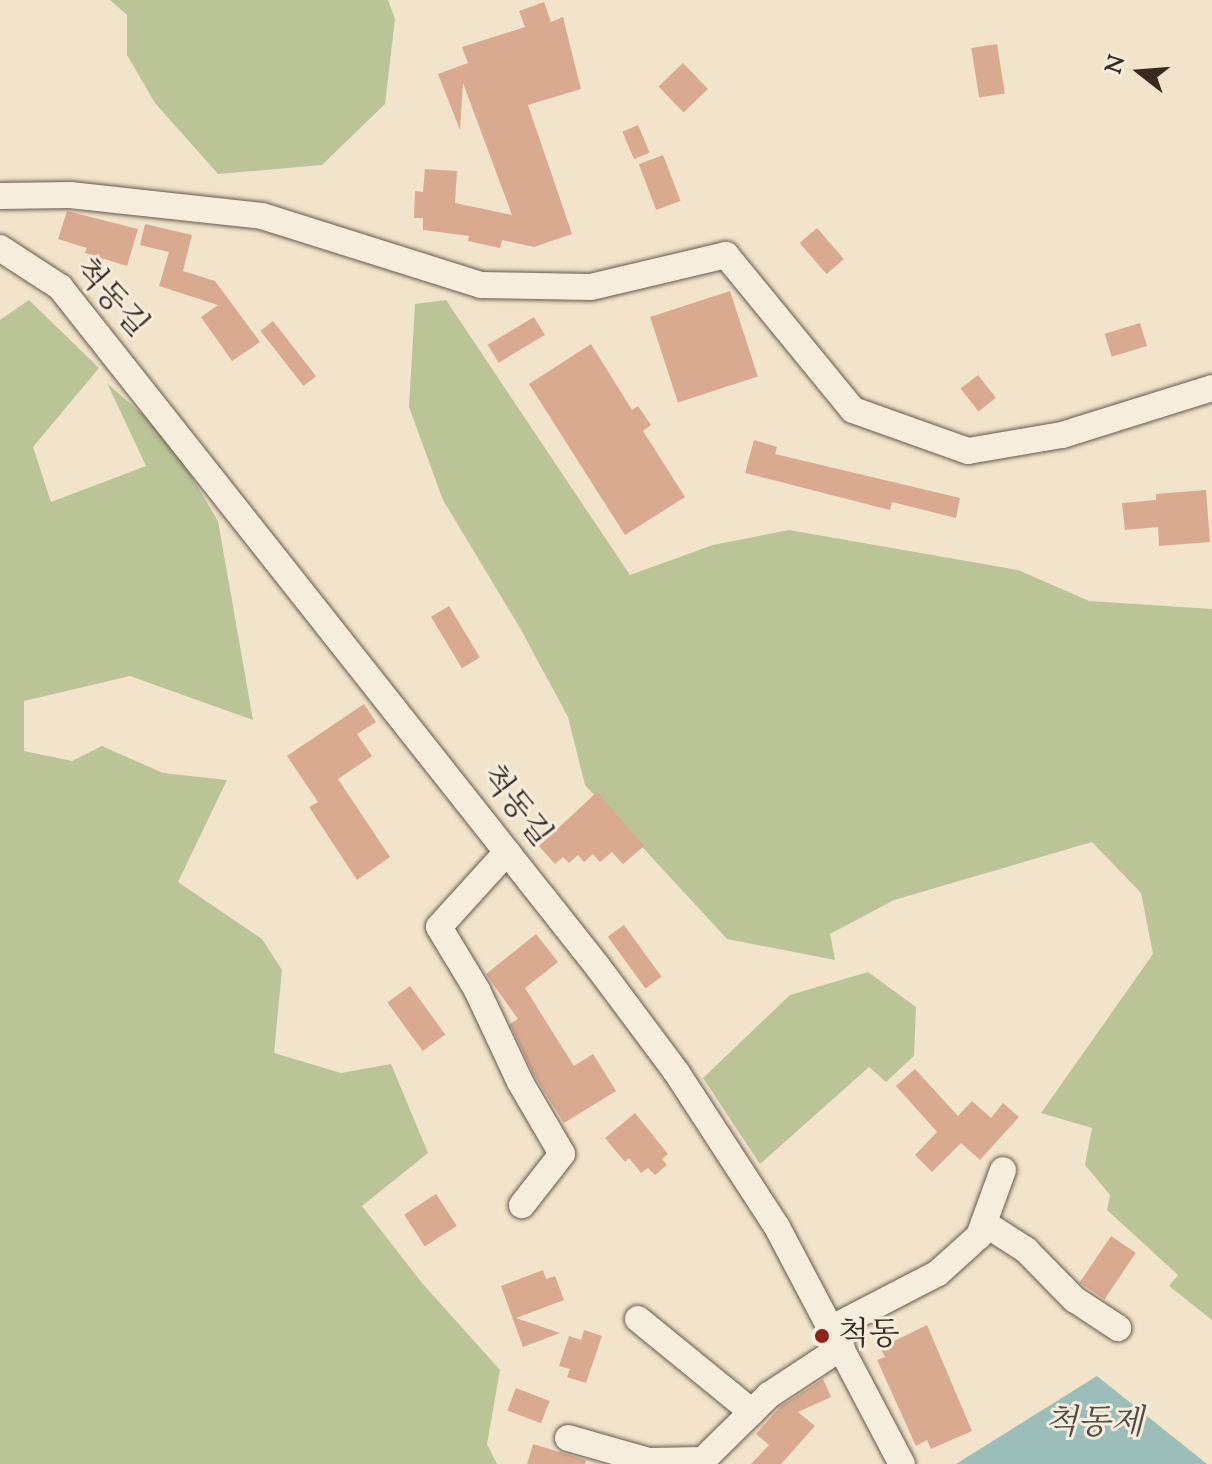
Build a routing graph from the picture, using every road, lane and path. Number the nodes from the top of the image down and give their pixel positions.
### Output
1 (0, 196) edge
2 (0, 248) edge
3 (1212, 388) edge
4 (507, 852) junction
5 (1003, 1170) dead end
6 (522, 1205) dead end
7 (984, 1223) junction
8 (638, 1319) dead end
9 (1118, 1328) dead end
10 (837, 1338) junction
11 (752, 1412) junction
12 (568, 1438) dead end
13 (902, 1464) edge

1 - 3 street
2 - 4 street, 척동길
4 - 6 street
4 - 10 street, 척동길
5 - 7 street
7 - 9 street
7 - 10 street
8 - 11 street
10 - 11 street
10 - 13 street, 척동길
11 - 12 street

